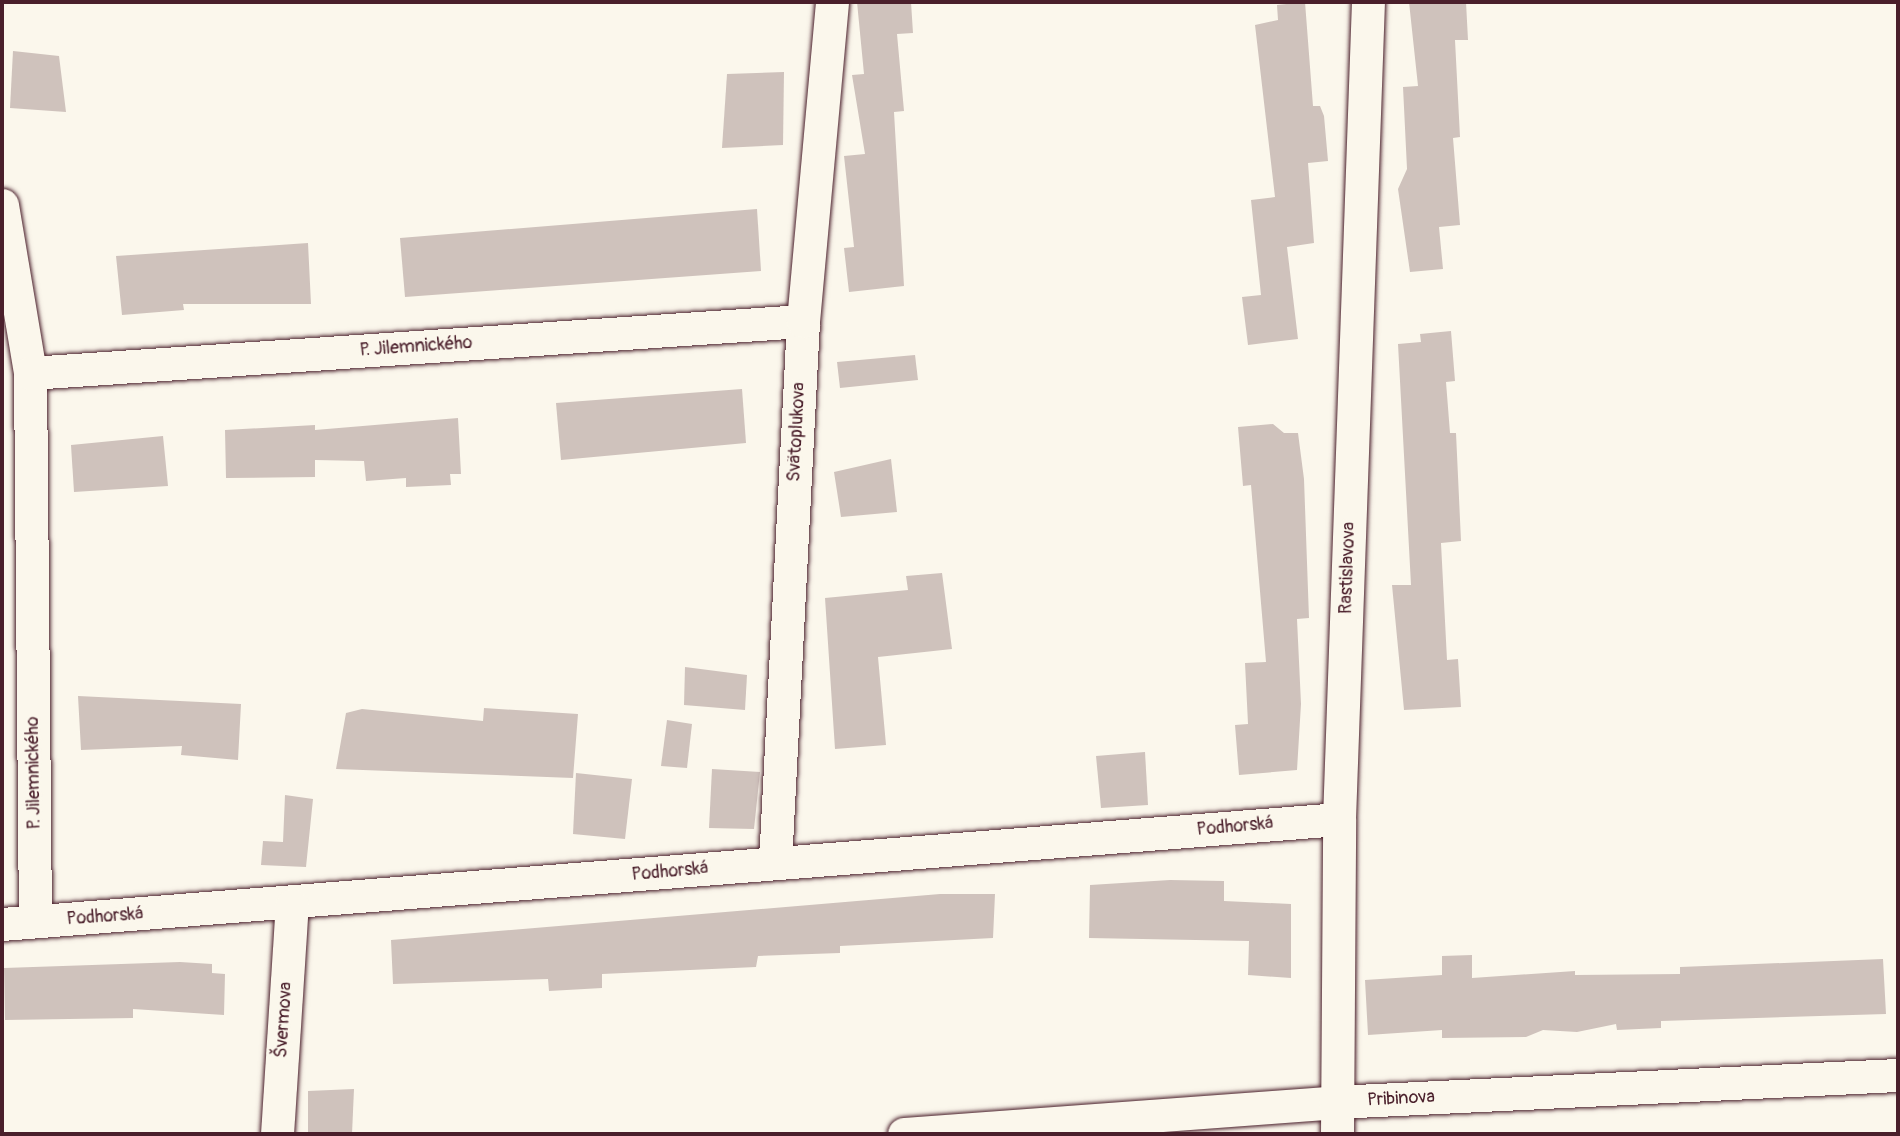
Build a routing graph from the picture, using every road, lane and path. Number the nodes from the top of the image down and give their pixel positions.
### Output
1 (832, 2) edge
2 (1368, 2) edge
3 (2, 205) edge
4 (803, 321) junction
5 (30, 373) junction
6 (1339, 819) junction
7 (775, 863) junction
8 (292, 905) junction
9 (35, 921) junction
10 (2, 924) edge
11 (1898, 1075) edge
12 (1336, 1118) edge
13 (277, 1134) edge
14 (904, 1134) edge

1 - 4 street, Svätoplukova
2 - 6 street, Rastislavova
3 - 5 street, P. Jilemnického
4 - 5 street, P. Jilemnického
4 - 7 street, Svätoplukova
5 - 9 street, P. Jilemnického
6 - 7 street, Podhorská
6 - 12 street, Rastislavova
7 - 8 street, Podhorská
8 - 9 street, Podhorská
8 - 13 street, Švermova
9 - 10 street, Podhorská
11 - 12 street, Pribinova
12 - 14 street, Pribinova

